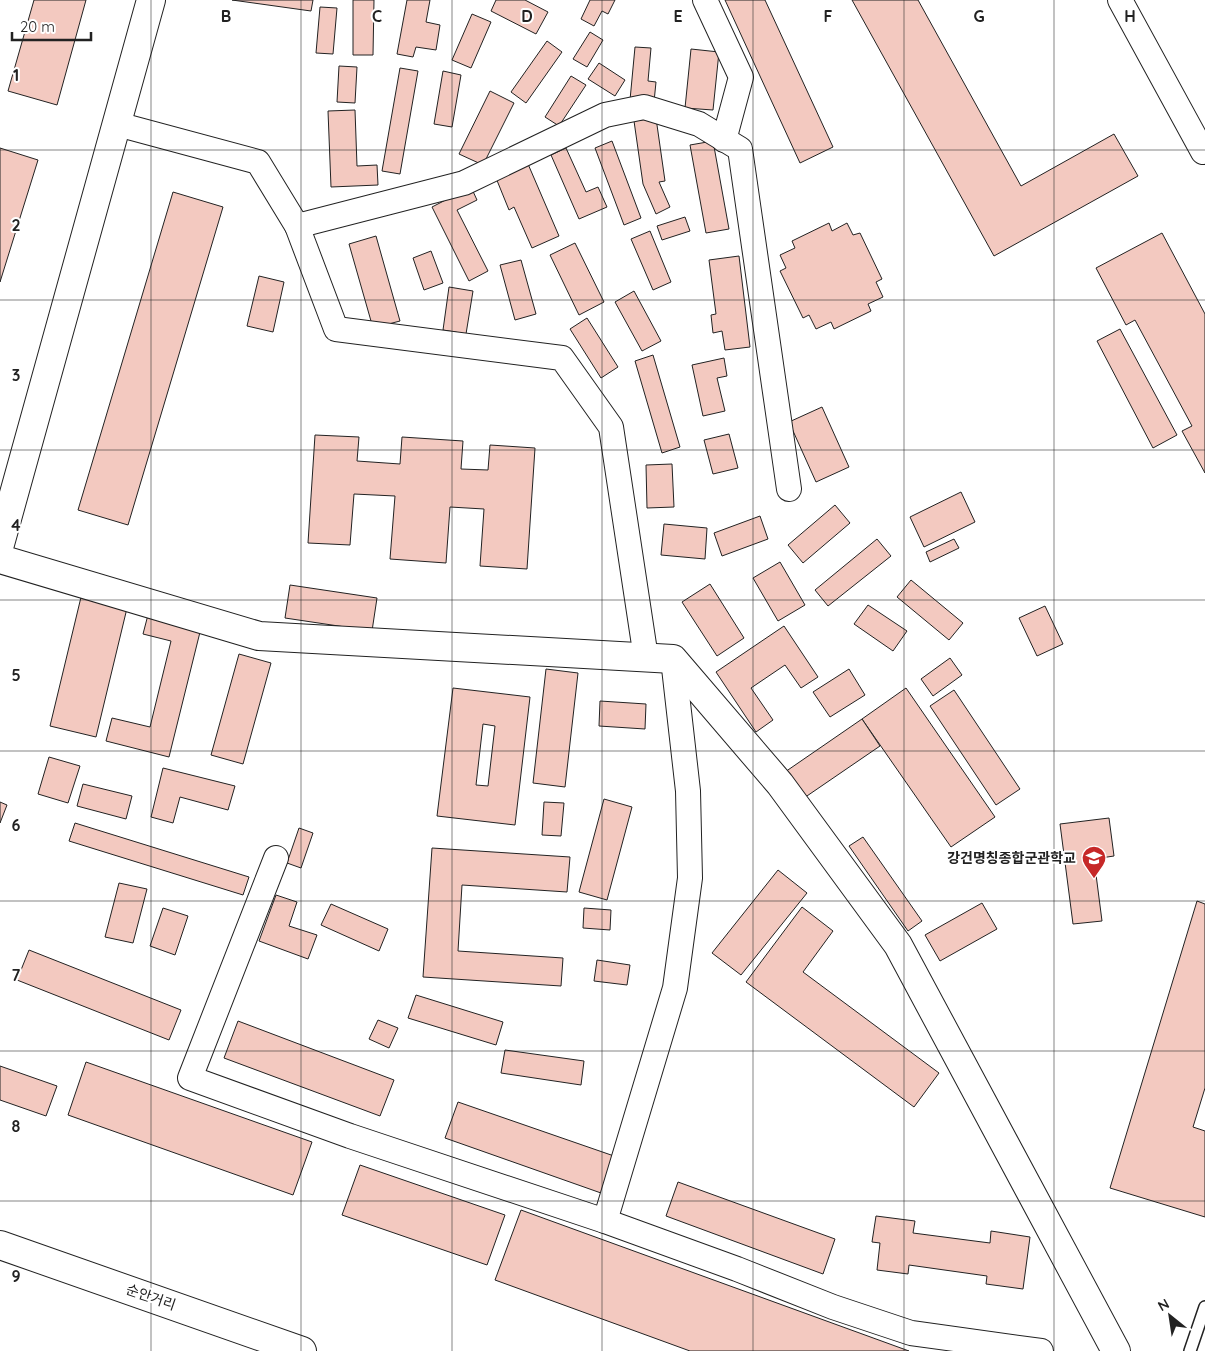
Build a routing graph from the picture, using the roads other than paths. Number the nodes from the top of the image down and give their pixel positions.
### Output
1 (151, 0) edge
2 (705, 0) edge
3 (1120, 0) edge
4 (117, 124) junction
5 (724, 140) junction
6 (1204, 152) edge
7 (297, 226) junction
8 (789, 489) dead end
9 (0, 544) edge
10 (0, 559) edge
11 (646, 658) junction
12 (673, 659) junction
13 (276, 858) dead end
14 (604, 1221) junction
15 (0, 1245) edge
16 (1205, 1308) edge
17 (302, 1351) edge
18 (1041, 1351) edge
19 (1116, 1351) edge
20 (1190, 1351) edge

1 - 4 street
2 - 5 street
3 - 6 street
4 - 7 street
4 - 9 street
5 - 7 street
5 - 8 street
7 - 11 street
10 - 11 street
11 - 12 street
12 - 14 street
12 - 19 street
13 - 14 street
14 - 18 street
15 - 17 street, 순안거리
16 - 20 lane

